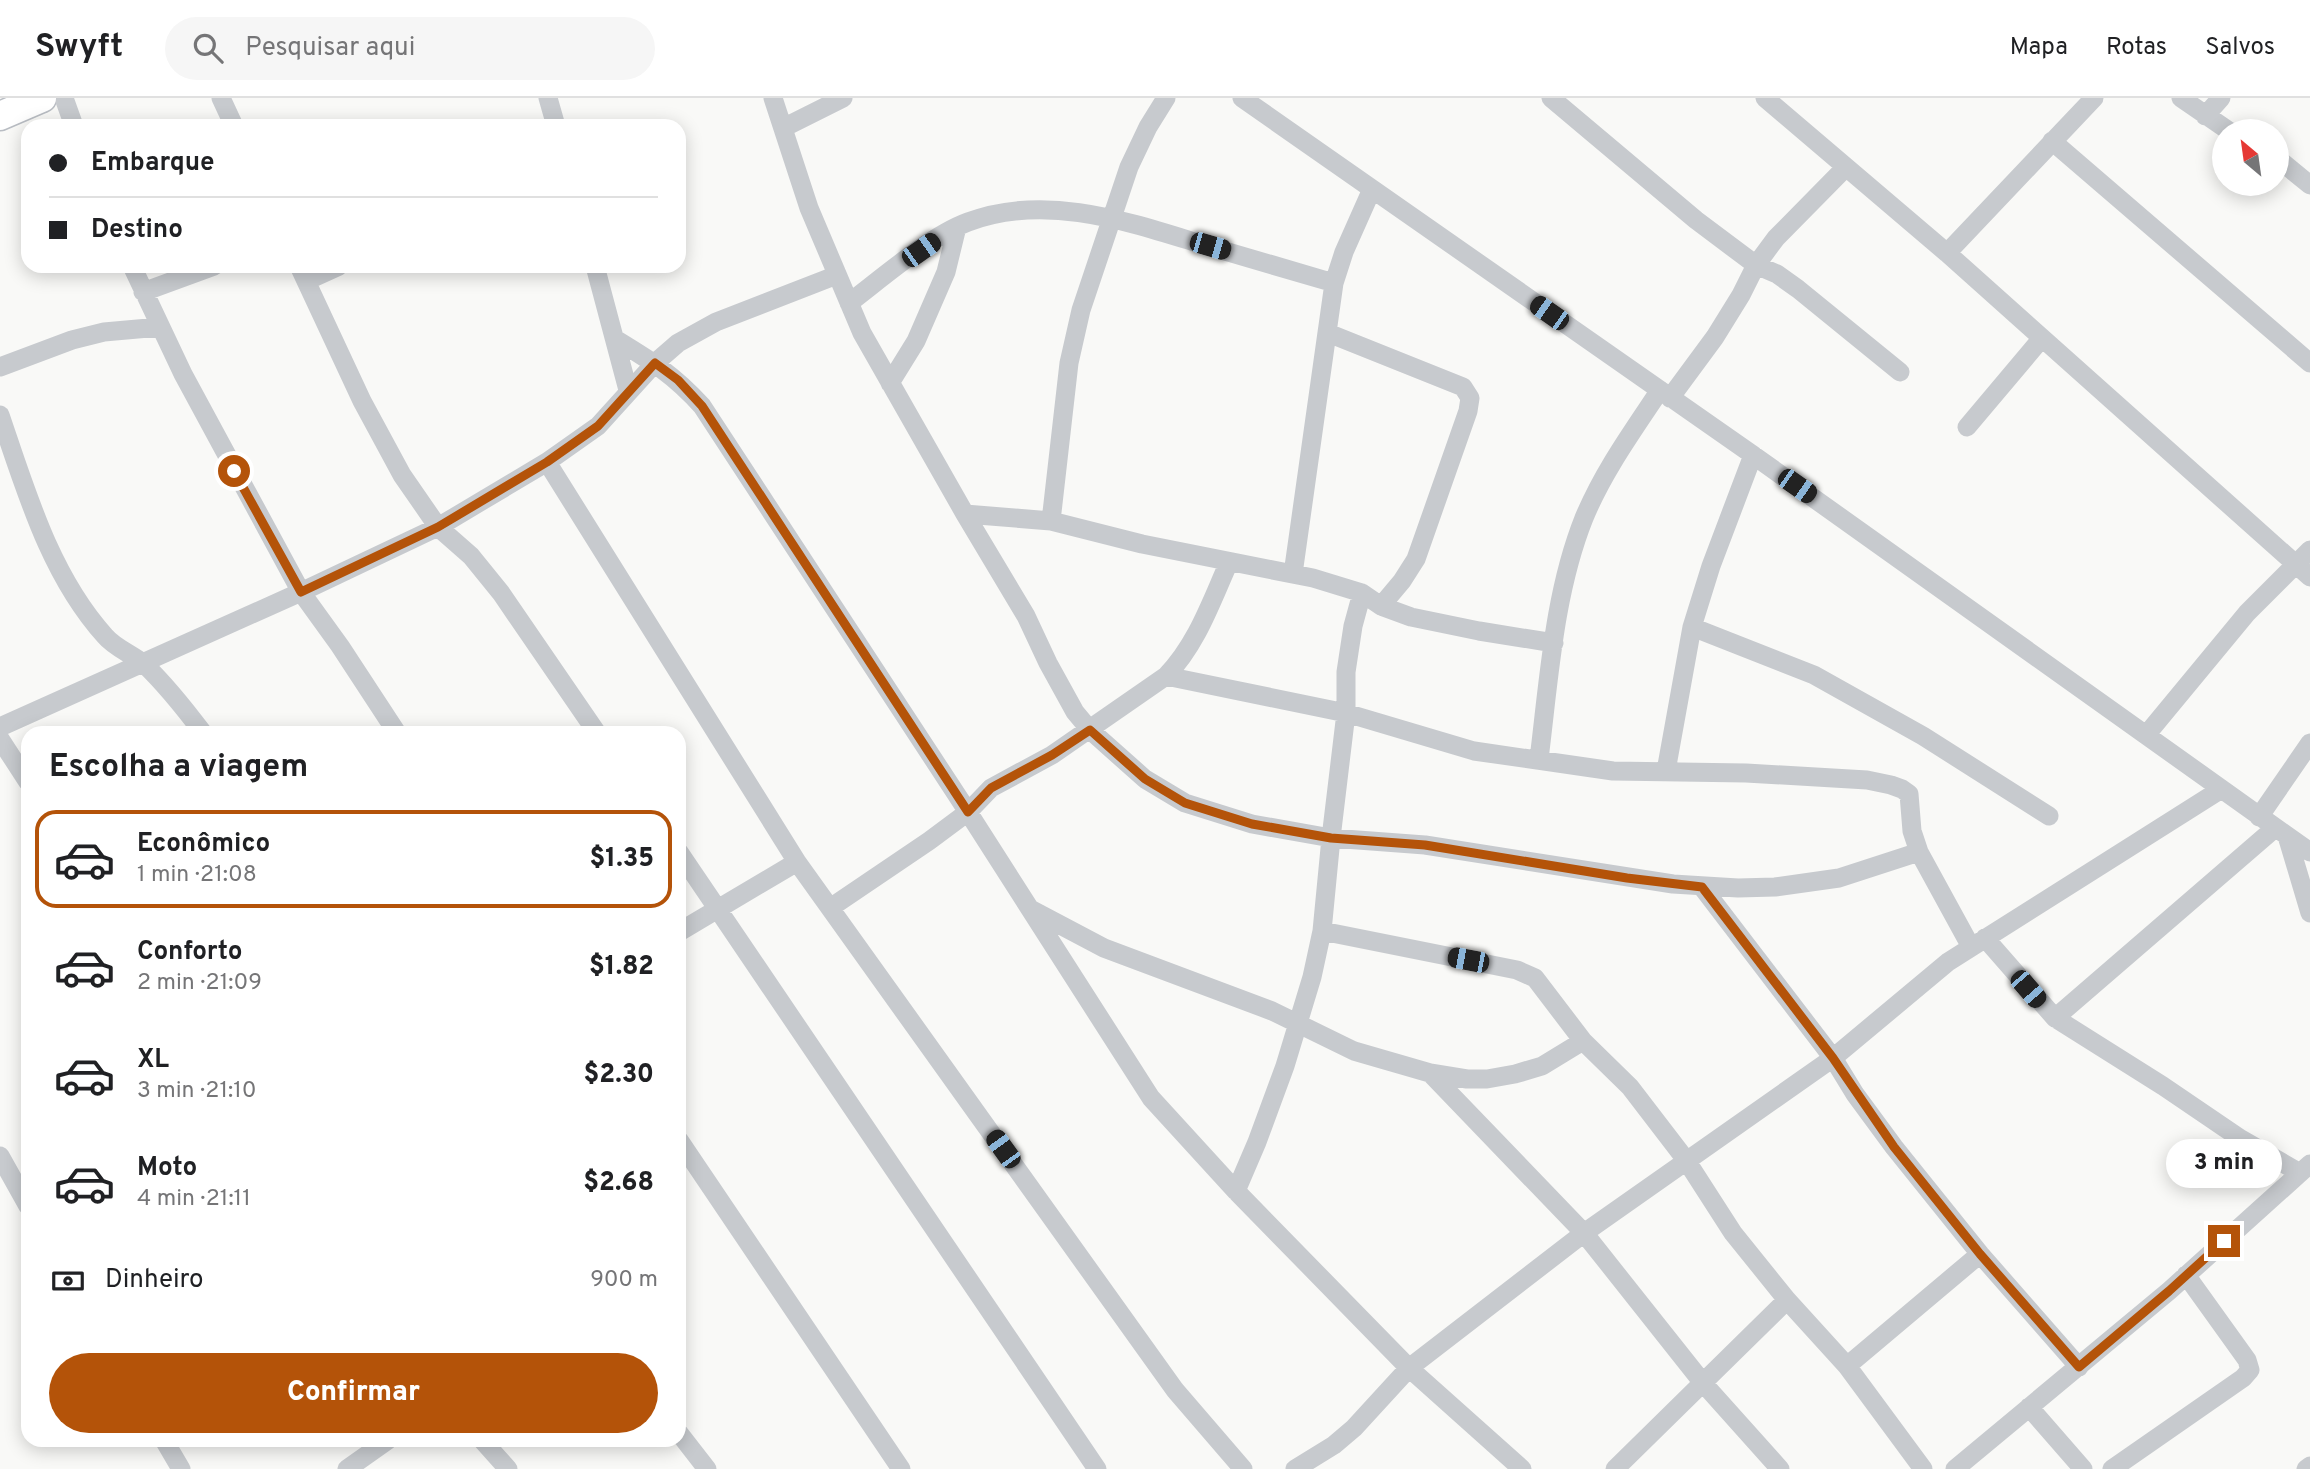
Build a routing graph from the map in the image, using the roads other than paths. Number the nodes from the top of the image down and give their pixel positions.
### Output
1 (42, 98) edge
2 (64, 98) edge
3 (221, 98) edge
4 (548, 98) edge
5 (773, 98) edge
6 (843, 98) edge
7 (1166, 98) edge
8 (1242, 98) edge
9 (1551, 98) edge
10 (1765, 98) edge
11 (2094, 98) edge
12 (2181, 98) edge
13 (2221, 98) edge
14 (0, 116) edge
15 (2205, 116) junction
16 (72, 119) edge
17 (231, 119) edge
18 (554, 119) edge
19 (2212, 120) edge
20 (783, 128) junction
21 (2052, 141) junction
22 (1846, 167) junction
23 (2289, 168) edge
24 (2310, 185) edge
25 (1372, 189) junction
26 (1111, 217) junction
27 (957, 227) junction
28 (1947, 253) junction
29 (1756, 265) junction
30 (135, 273) edge
31 (195, 273) edge
32 (597, 273) edge
33 (303, 274) edge
34 (836, 275) junction
35 (1334, 283) junction
36 (143, 292) junction
37 (849, 303) junction
38 (160, 327) junction
39 (1328, 333) junction
40 (2042, 338) junction
41 (615, 340) junction
42 (655, 363) junction
43 (2310, 363) edge
44 (0, 367) edge
45 (1900, 372) dead end
46 (890, 383) junction
47 (628, 390) junction
48 (1665, 394) junction
49 (0, 415) edge
50 (1967, 427) dead end
51 (1753, 455) junction
52 (547, 462) junction
53 (965, 514) junction
54 (1051, 521) junction
55 (438, 527) junction
56 (1229, 562) junction
57 (2305, 563) edge
58 (1293, 574) junction
59 (301, 592) junction
60 (1362, 593) junction
61 (1381, 606) junction
62 (1692, 627) junction
63 (1554, 643) junction
64 (142, 662) junction
65 (1166, 676) junction
66 (1346, 713) junction
67 (198, 726) edge
68 (392, 726) edge
69 (592, 726) edge
70 (0, 727) edge
71 (1090, 730) junction
72 (2147, 734) junction
73 (0, 739) edge
74 (2310, 743) edge
75 (1539, 759) junction
76 (21, 771) edge
77 (1666, 771) junction
78 (2220, 790) junction
79 (968, 812) junction
80 (2049, 816) dead end
81 (2274, 827) junction
82 (1331, 838) junction
83 (1919, 852) junction
84 (2310, 852) edge
85 (686, 862) edge
86 (797, 862) junction
87 (1702, 887) junction
88 (830, 908) junction
89 (1030, 909) junction
90 (719, 910) junction
91 (2310, 913) edge
92 (686, 928) edge
93 (1322, 931) junction
94 (1978, 943) junction
95 (2055, 1018) junction
96 (1298, 1023) junction
97 (1583, 1041) junction
98 (1833, 1058) junction
99 (1430, 1073) junction
100 (686, 1150) edge
101 (0, 1156) edge
102 (1686, 1160) junction
103 (2305, 1169) edge
104 (1236, 1191) junction
105 (21, 1194) edge
106 (1584, 1233) junction
107 (1980, 1254) junction
108 (2186, 1275) junction
109 (1787, 1300) junction
110 (1847, 1366) junction
111 (2079, 1367) junction
112 (1409, 1368) junction
113 (1703, 1383) junction
114 (2029, 1407) junction
115 (686, 1442) edge
116 (168, 1447) edge
117 (378, 1447) edge
118 (488, 1447) edge
119 (181, 1469) edge
120 (347, 1469) edge
121 (508, 1469) edge
122 (707, 1469) edge
123 (901, 1469) edge
124 (1097, 1469) edge
125 (1243, 1469) edge
126 (1295, 1469) edge
127 (1522, 1469) edge
128 (1615, 1469) edge
129 (1780, 1469) edge
130 (1923, 1469) edge
131 (1955, 1469) edge
132 (2083, 1469) edge
133 (2112, 1469) edge

1 - 14 main road
2 - 16 street
3 - 17 street
4 - 18 street
5 - 20 street
6 - 20 street
7 - 26 street
8 - 25 street
9 - 29 street
10 - 22 street
11 - 21 street
12 - 15 street
13 - 15 street
15 - 19 street
20 - 34 street
21 - 28 street
21 - 43 street
22 - 28 street
22 - 29 street
23 - 24 street
25 - 35 street
25 - 48 street
26 - 27 street
26 - 35 street
26 - 54 street
27 - 37 street
27 - 46 street
28 - 40 street
29 - 45 street
29 - 48 street
30 - 36 street
31 - 36 street
32 - 41 street
33 - 55 street
34 - 37 street
34 - 42 street
35 - 39 street
36 - 38 street
37 - 46 street
38 - 44 street
38 - 59 street
39 - 58 street
39 - 61 street
40 - 50 street
40 - 57 street
41 - 42 street
41 - 47 street
42 - 47 street
42 - 79 street
46 - 53 street
47 - 52 street
48 - 51 street
48 - 63 street
49 - 64 street
51 - 62 street
51 - 72 street
52 - 55 street
52 - 86 street
53 - 54 street
53 - 71 street
54 - 56 street
55 - 59 street
55 - 69 street
56 - 58 street
56 - 65 street
57 - 72 street
58 - 60 street
59 - 64 street
59 - 68 street
60 - 61 street
60 - 66 street
61 - 63 street
62 - 77 street
62 - 80 street
63 - 75 street
64 - 67 street
64 - 70 street
65 - 66 street
65 - 71 street
66 - 75 street
66 - 82 street
71 - 79 street
71 - 82 street
72 - 78 street
73 - 76 street
74 - 81 street
75 - 77 street
77 - 83 street
78 - 81 street
78 - 94 street
79 - 88 street
79 - 89 street
81 - 84 street
81 - 91 street
81 - 95 street
82 - 87 street
82 - 93 street
83 - 87 street
83 - 94 street
85 - 90 street
86 - 88 street
86 - 90 street
87 - 98 street
88 - 125 street
89 - 96 street
89 - 104 street
90 - 92 street
90 - 124 street
93 - 96 street
93 - 97 street
94 - 95 street
94 - 98 street
95 - 103 street
96 - 99 street
96 - 104 street
97 - 99 street
97 - 102 street
98 - 102 street
98 - 107 street
99 - 106 street
100 - 123 street
101 - 105 street
102 - 106 street
102 - 109 street
103 - 108 street
104 - 112 street
106 - 112 street
106 - 113 street
107 - 110 street
107 - 111 street
108 - 111 street
108 - 133 street
109 - 110 street
109 - 113 street
110 - 130 street
111 - 114 street
112 - 126 street
112 - 127 street
113 - 128 street
113 - 129 street
114 - 131 street
114 - 132 street
115 - 122 street
116 - 119 street
117 - 120 street
118 - 121 street

